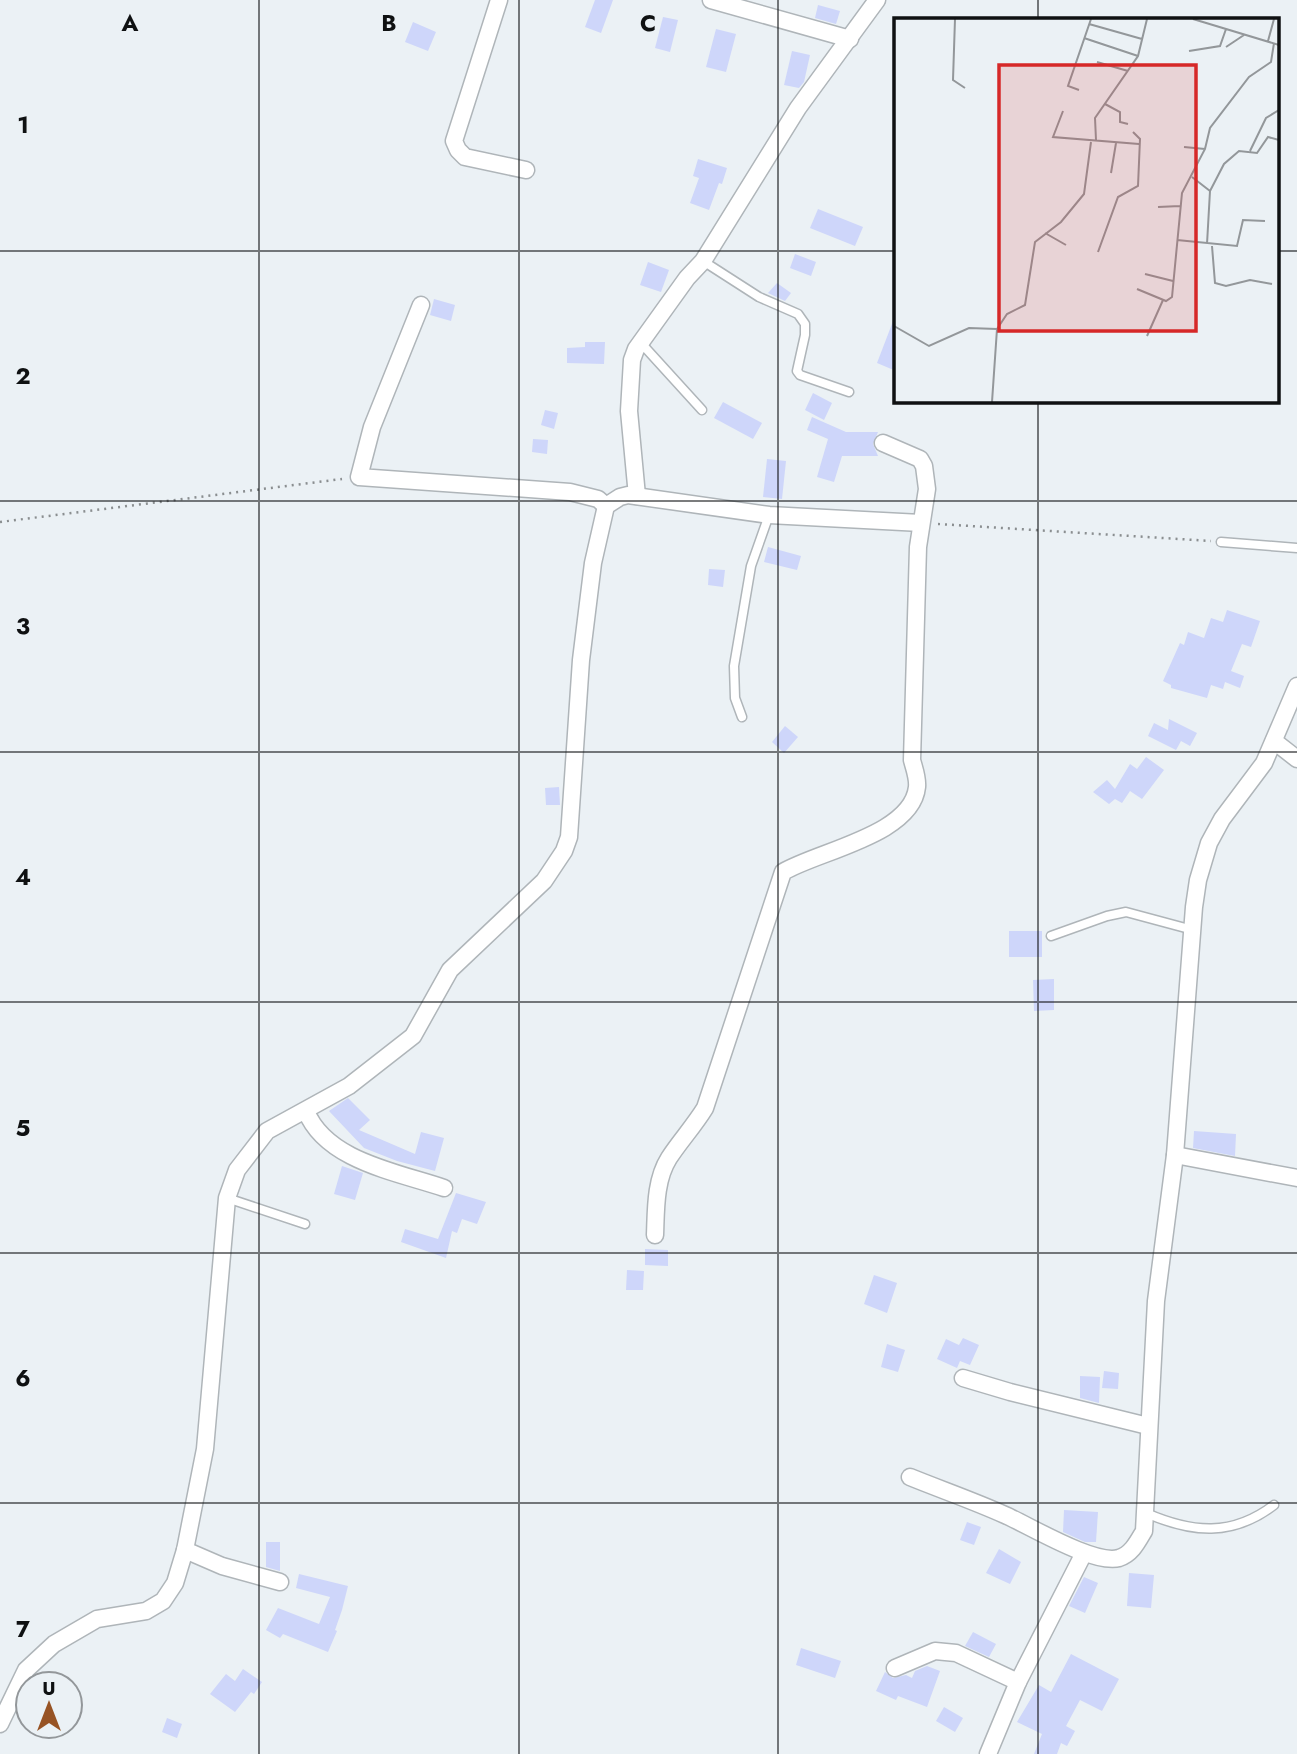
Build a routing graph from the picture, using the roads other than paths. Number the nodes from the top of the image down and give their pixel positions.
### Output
1 (499, 0) edge
2 (711, 0) edge
3 (877, 0) edge
4 (850, 39) junction
5 (526, 170) dead end
6 (703, 261) junction
7 (421, 305) dead end
8 (641, 343) junction
9 (849, 392) dead end
10 (702, 410) dead end
11 (883, 443) dead end
12 (638, 496) junction
13 (607, 506) junction
14 (769, 515) junction
15 (921, 523) junction
16 (1221, 542) road end
17 (1297, 548) edge
18 (1297, 686) edge
19 (742, 717) dead end
20 (1274, 741) junction
21 (1297, 759) edge
22 (1193, 930) junction
23 (1051, 936) dead end
24 (306, 1111) junction
25 (1175, 1155) junction
26 (1297, 1178) edge
27 (444, 1188) dead end
28 (227, 1198) junction
29 (305, 1224) dead end
30 (655, 1235) dead end
31 (963, 1378) dead end
32 (1148, 1426) junction
33 (910, 1477) dead end
34 (1274, 1505) dead end
35 (1146, 1513) junction
36 (185, 1550) junction
37 (1084, 1553) junction
38 (280, 1582) dead end
39 (895, 1668) dead end
40 (1018, 1682) junction
41 (0, 1724) edge
42 (988, 1754) edge

1 - 5 street
2 - 4 street
3 - 4 street
4 - 6 street
6 - 8 street
6 - 9 lane
7 - 13 street
8 - 10 lane
8 - 12 street
11 - 15 street
12 - 13 street
12 - 14 street
13 - 24 street
14 - 15 street
14 - 19 lane
15 - 30 street
16 - 17 lane
18 - 20 street
20 - 21 street
20 - 22 street
22 - 23 lane
22 - 25 street
24 - 27 street
24 - 28 street
25 - 26 street
25 - 32 street
28 - 29 lane
28 - 36 street
31 - 32 street
32 - 35 street
33 - 37 street
34 - 35 lane
35 - 37 street
36 - 38 street
36 - 41 street
37 - 40 street
39 - 40 street
40 - 42 street

